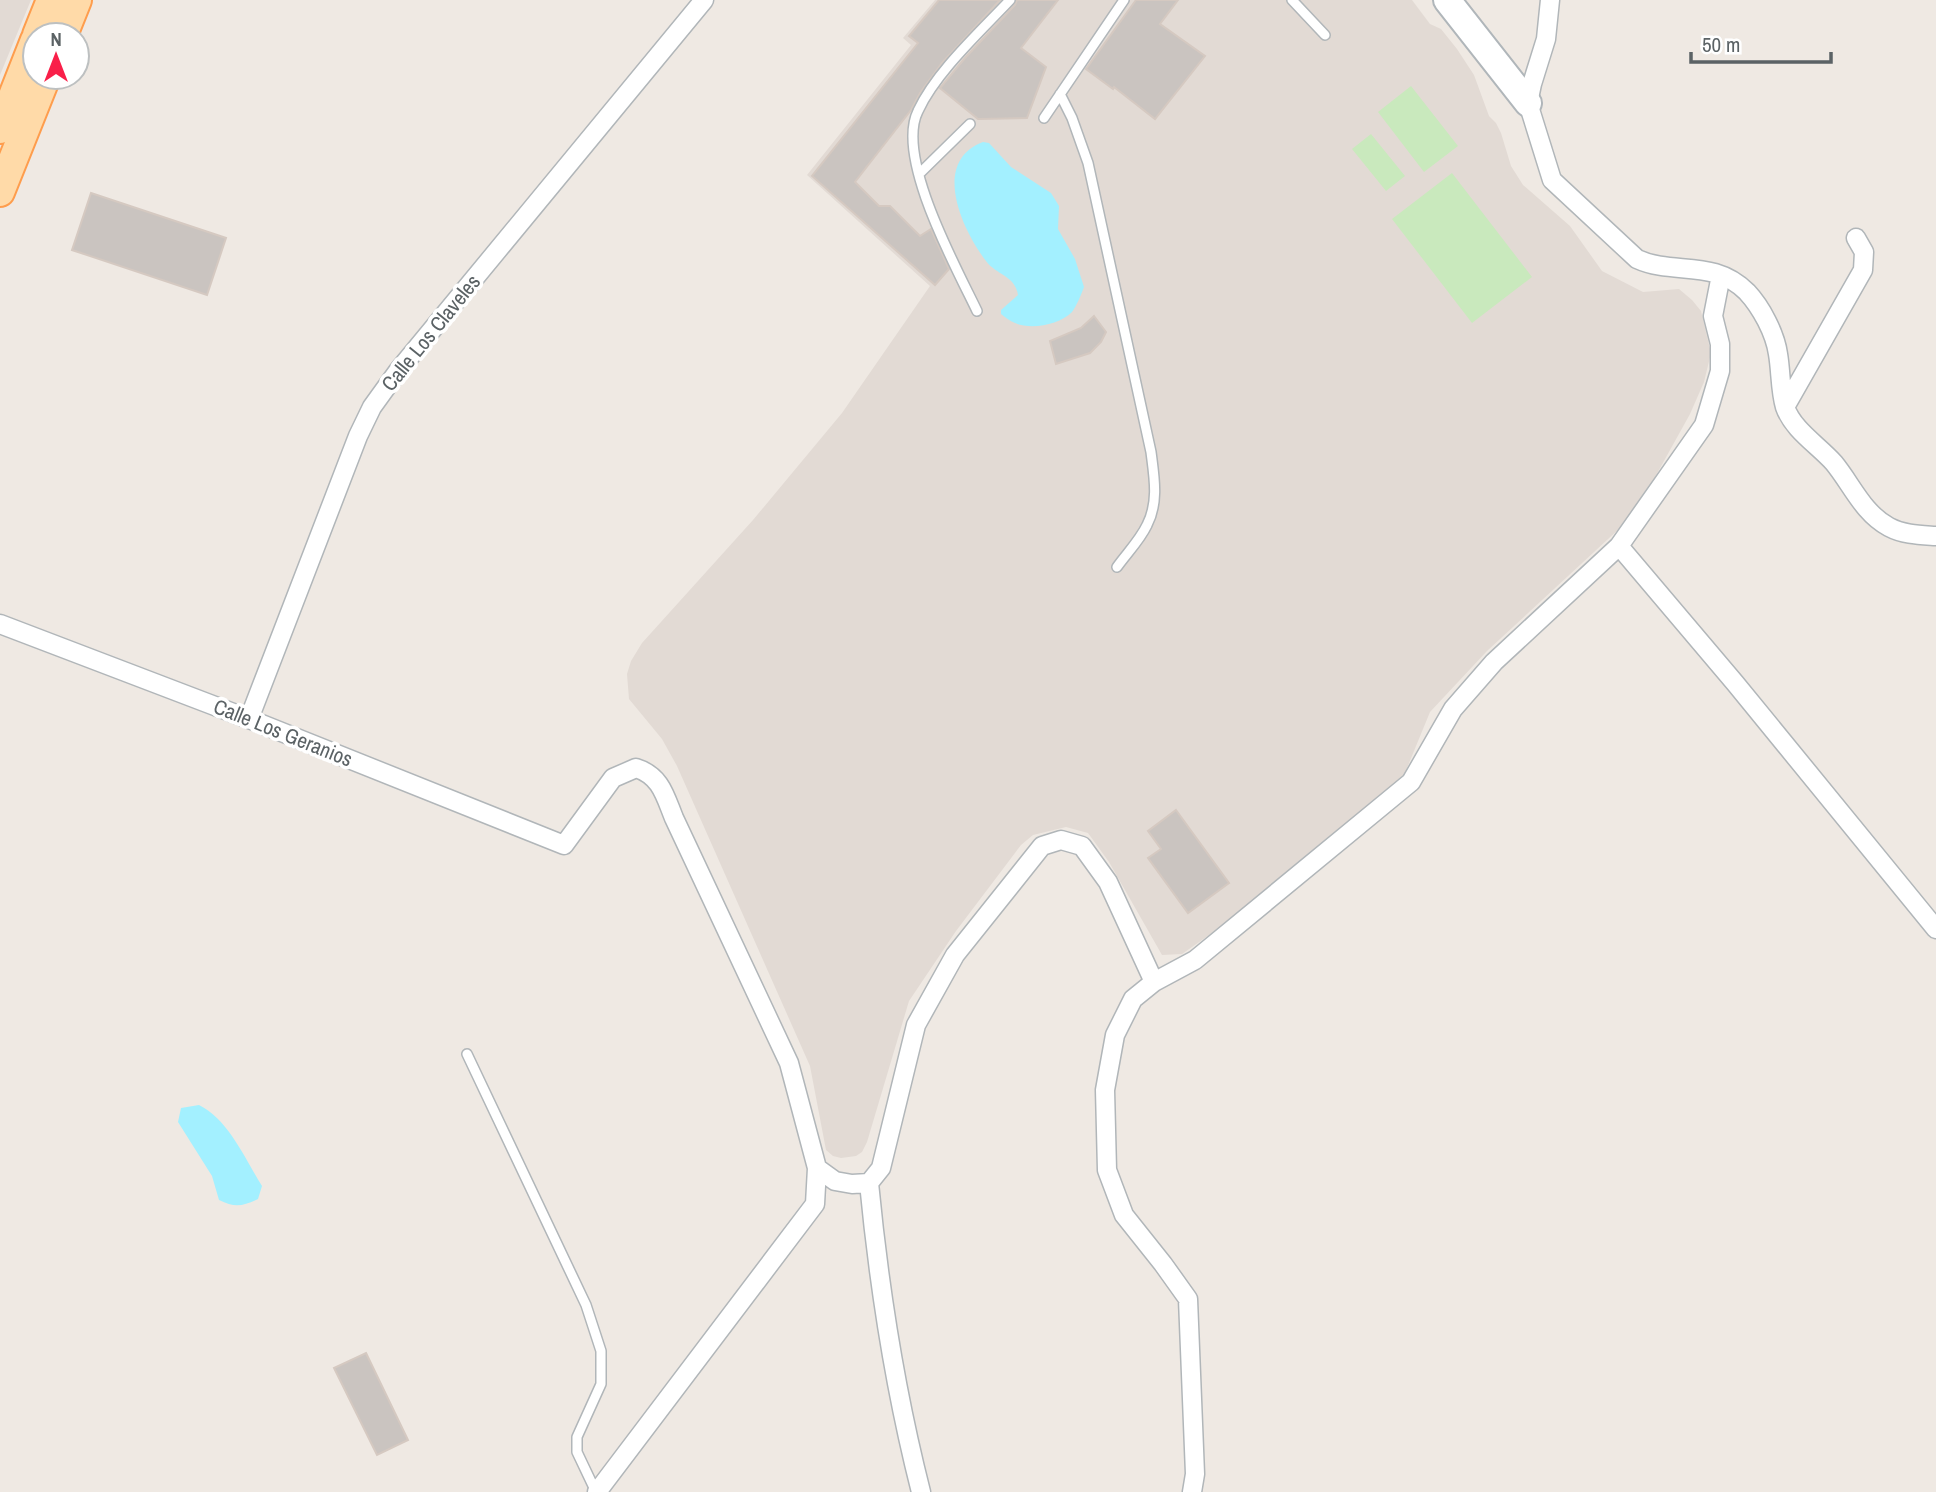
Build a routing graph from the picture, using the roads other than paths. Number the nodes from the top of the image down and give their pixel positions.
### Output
1 (51, 0) edge
2 (77, 0) edge
3 (704, 0) edge
4 (1010, 0) edge
5 (1124, 0) edge
6 (1292, 0) edge
7 (1447, 0) edge
8 (1550, 0) edge
9 (43, 21) edge
10 (69, 21) edge
11 (1325, 35) dead end
12 (21, 75) edge
13 (40, 91) edge
14 (1060, 93) junction
15 (1528, 103) junction
16 (1044, 118) dead end
17 (970, 124) dead end
18 (0, 128) edge
19 (919, 174) junction
20 (0, 192) edge
21 (1856, 238) dead end
22 (1721, 275) junction
23 (976, 311) dead end
24 (1785, 407) junction
25 (1936, 536) edge
26 (1619, 546) junction
27 (1117, 567) dead end
28 (0, 624) edge
29 (249, 719) junction
30 (1936, 929) edge
31 (1154, 982) junction
32 (467, 1054) dead end
33 (817, 1168) junction
34 (869, 1183) junction
35 (597, 1492) edge
36 (921, 1492) edge
37 (1192, 1492) edge

1 - 9 main road
2 - 10 main road
3 - 29 street, Calle Los Claveles
4 - 19 lane
5 - 14 lane
6 - 11 lane
7 - 15 street
8 - 15 street
12 - 18 main road
13 - 20 main road
14 - 16 lane
14 - 27 lane
15 - 22 street
17 - 19 lane
19 - 23 lane
21 - 24 street
22 - 24 street
22 - 26 street
24 - 25 street
26 - 30 street
26 - 31 street
28 - 29 street, Calle Los Geranios
29 - 33 street, Calle Los Geranios
31 - 34 street
31 - 37 street
32 - 35 lane
33 - 34 street
33 - 35 street
34 - 36 street

